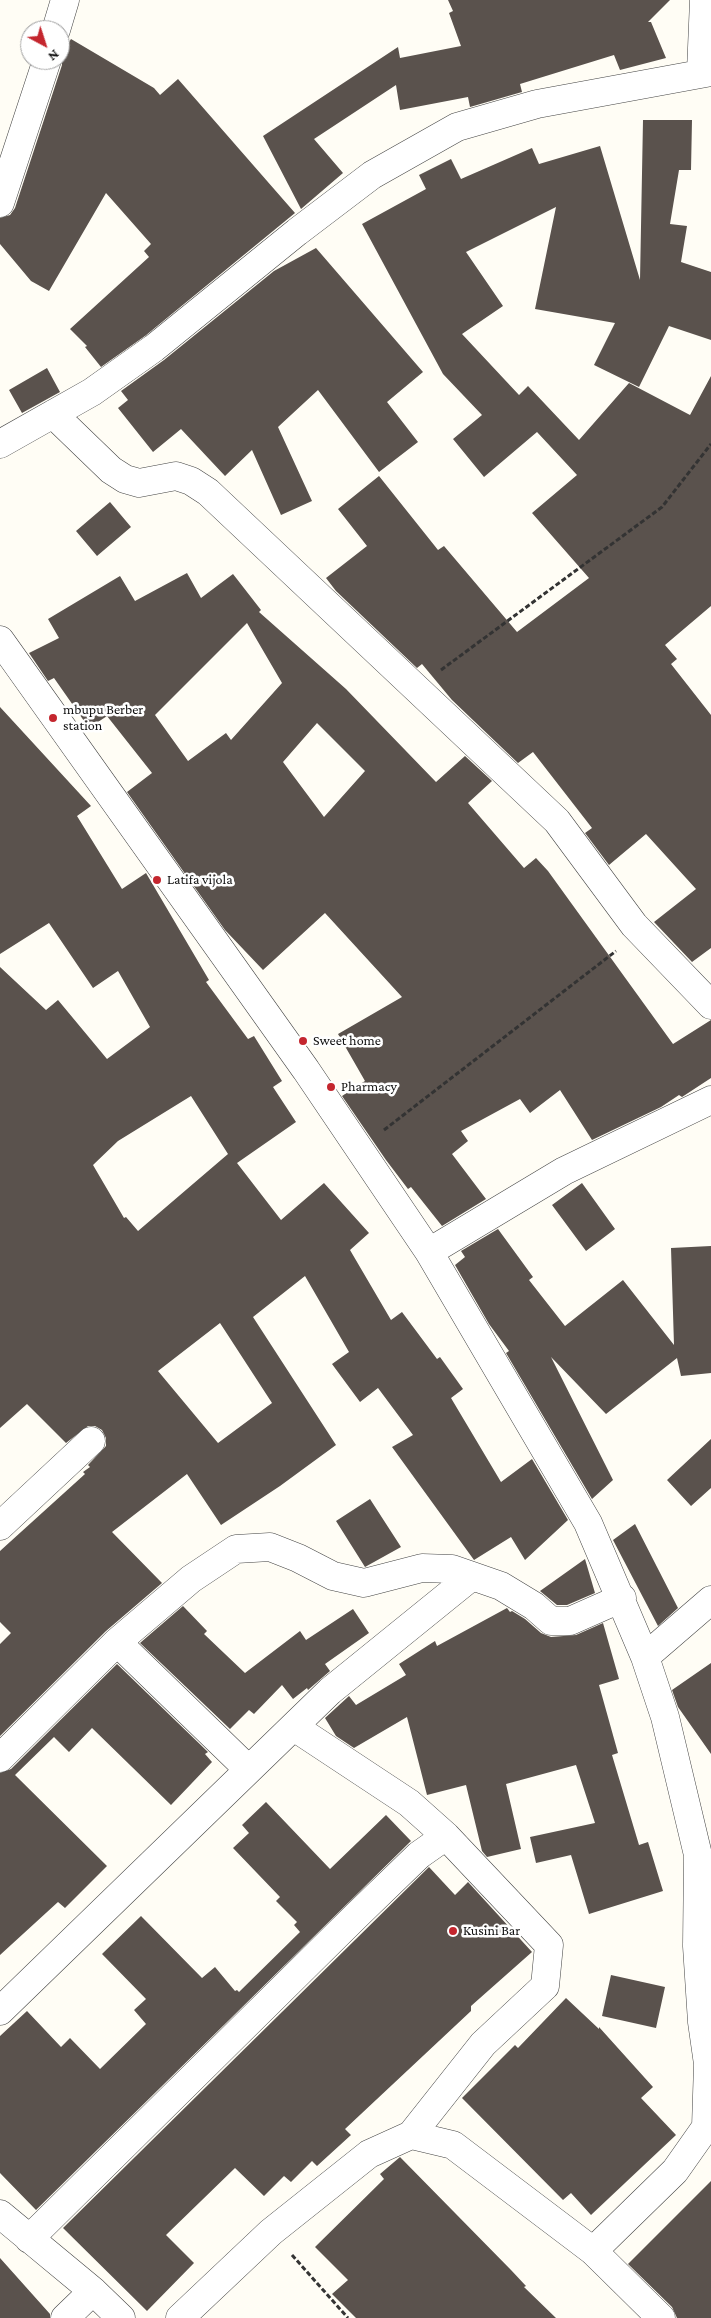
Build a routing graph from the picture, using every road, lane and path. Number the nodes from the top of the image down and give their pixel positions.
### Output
1 (65, 0) edge
2 (704, 0) edge
3 (59, 20) edge
4 (44, 70) edge
5 (706, 72) edge
6 (0, 203) edge
7 (53, 414) junction
8 (0, 444) edge
9 (711, 444) edge
10 (0, 640) edge
11 (417, 688) junction
12 (640, 932) junction
13 (711, 1005) edge
14 (711, 1100) edge
15 (360, 1148) junction
16 (429, 1252) junction
17 (91, 1441) dead end
18 (0, 1526) edge
19 (472, 1576) junction
20 (622, 1598) junction
21 (711, 1600) edge
22 (117, 1642) junction
23 (645, 1657) junction
24 (294, 1727) junction
25 (0, 1758) edge
26 (248, 1769) junction
27 (446, 1836) junction
28 (705, 1850) edge
29 (0, 2012) edge
30 (411, 2135) junction
31 (0, 2214) edge
32 (271, 2232) junction
33 (29, 2239) junction
34 (593, 2251) junction
35 (93, 2292) junction
36 (65, 2318) edge
37 (121, 2318) edge
38 (180, 2318) edge
39 (348, 2318) edge
40 (662, 2318) edge

1 - 3 street
2 - 5 street
4 - 6 street
5 - 7 street
7 - 8 street
7 - 11 street
9 - 11 path
10 - 15 street
11 - 12 street
12 - 13 street
12 - 15 path
14 - 16 street
15 - 16 street
16 - 20 street
17 - 18 street
19 - 20 street
19 - 22 street
19 - 24 street
20 - 23 street
21 - 23 street
22 - 25 street
22 - 26 street
23 - 28 street
24 - 26 street
24 - 27 street
26 - 29 street
27 - 30 street
27 - 33 street
28 - 34 street
30 - 32 street
30 - 34 street
31 - 33 street
32 - 38 street
32 - 39 path
33 - 35 street
34 - 40 street
35 - 36 street
35 - 37 street

